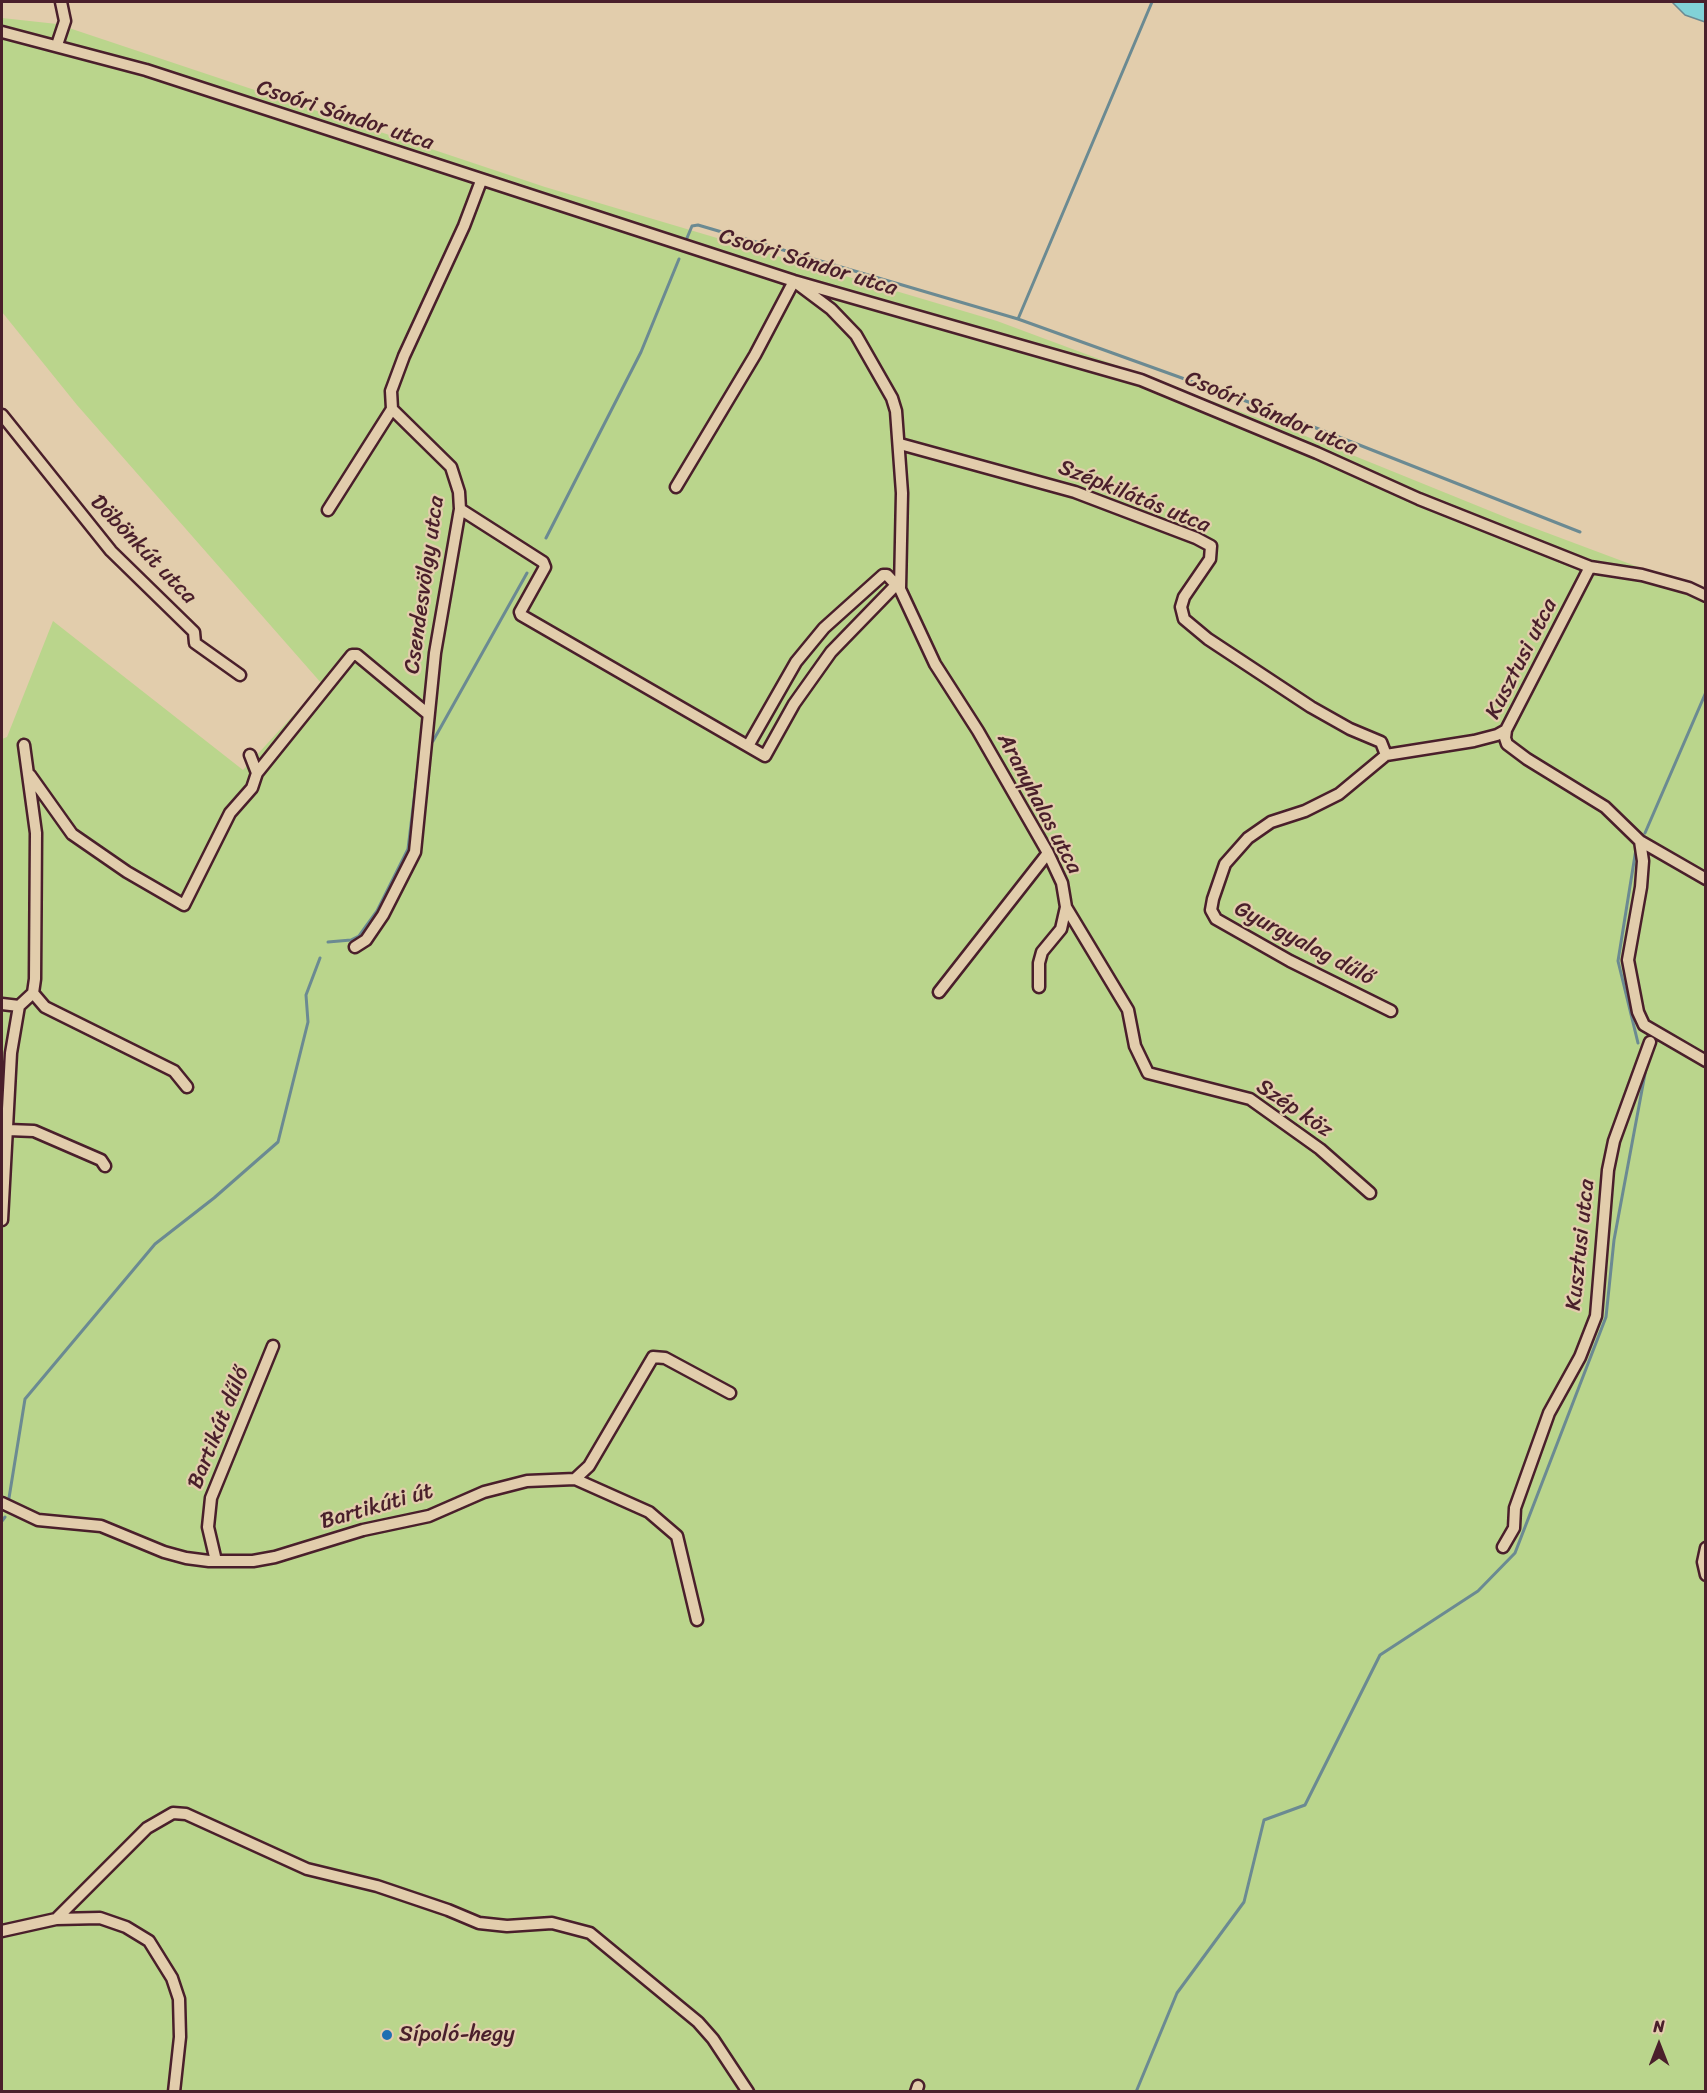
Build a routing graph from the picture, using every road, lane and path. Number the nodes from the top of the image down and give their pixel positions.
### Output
1 (61, 2) edge
2 (2, 32) edge
3 (57, 45) junction
4 (481, 181) junction
5 (794, 281) junction
6 (392, 409) junction
7 (2, 415) edge
8 (900, 444) junction
9 (676, 488) dead end
10 (460, 509) junction
11 (328, 510) dead end
12 (1590, 567) junction
13 (898, 587) junction
14 (1706, 596) edge
15 (240, 675) dead end
16 (428, 714) junction
17 (1506, 730) junction
18 (24, 744) dead end
19 (748, 746) junction
20 (250, 755) dead end
21 (1386, 755) junction
22 (257, 774) junction
23 (30, 775) junction
24 (1640, 841) junction
25 (1048, 853) junction
26 (1706, 879) edge
27 (1066, 907) junction
28 (355, 947) dead end
29 (1039, 987) dead end
30 (939, 992) dead end
31 (33, 993) junction
32 (2, 1004) edge
33 (20, 1006) junction
34 (1391, 1011) dead end
35 (1650, 1042) dead end
36 (1706, 1061) edge
37 (1148, 1073) joint
38 (187, 1088) dead end
39 (8, 1130) junction
40 (105, 1166) dead end
41 (1370, 1193) dead end
42 (2, 1220) edge
43 (273, 1346) dead end
44 (730, 1393) dead end
45 (575, 1479) junction
46 (2, 1503) edge
47 (1503, 1547) dead end
48 (1706, 1548) edge
49 (216, 1561) junction
50 (1706, 1575) edge
51 (697, 1620) dead end
52 (56, 1919) junction
53 (2, 1931) edge
54 (174, 2091) edge
55 (748, 2091) edge

1 - 3 street
2 - 3 street, Csoóri Sándor utca
3 - 4 street, Csoóri Sándor utca
4 - 5 street, Csoóri Sándor utca
4 - 6 street
5 - 8 street, Aranyhalas utca
5 - 9 street
5 - 12 street, Csoóri Sándor utca
6 - 10 street, Csendesvölgy utca
6 - 11 street
7 - 15 street, Döbönkút utca
8 - 13 street, Aranyhalas utca
8 - 21 street, Szépkilátás utca
10 - 16 street, Csendesvölgy utca
10 - 19 street
12 - 14 street, Csoóri Sándor utca
12 - 17 street, Kusztusi utca
13 - 19 street
13 - 19 street
13 - 25 street, Aranyhalas utca
16 - 22 street
16 - 28 street, Csendesvölgy utca
17 - 21 street
17 - 24 street, Kusztusi utca
18 - 23 street
20 - 22 street
21 - 34 street, Gyurgyalag dűlő
22 - 23 street
23 - 31 street
24 - 26 street
24 - 36 street
25 - 27 street, Aranyhalas utca
25 - 30 street
27 - 29 street
27 - 37 street, Aranyhalas utca
31 - 33 street
31 - 38 street
32 - 33 street
33 - 39 street
35 - 47 street, Kusztusi utca
37 - 41 street, Szép köz
39 - 40 street
39 - 42 street
43 - 49 street, Bartikút dűlő
44 - 45 street
45 - 49 street, Bartikúti út
45 - 51 street
46 - 49 street, Bartikúti út
48 - 50 street
52 - 53 street
52 - 54 street
52 - 55 street

